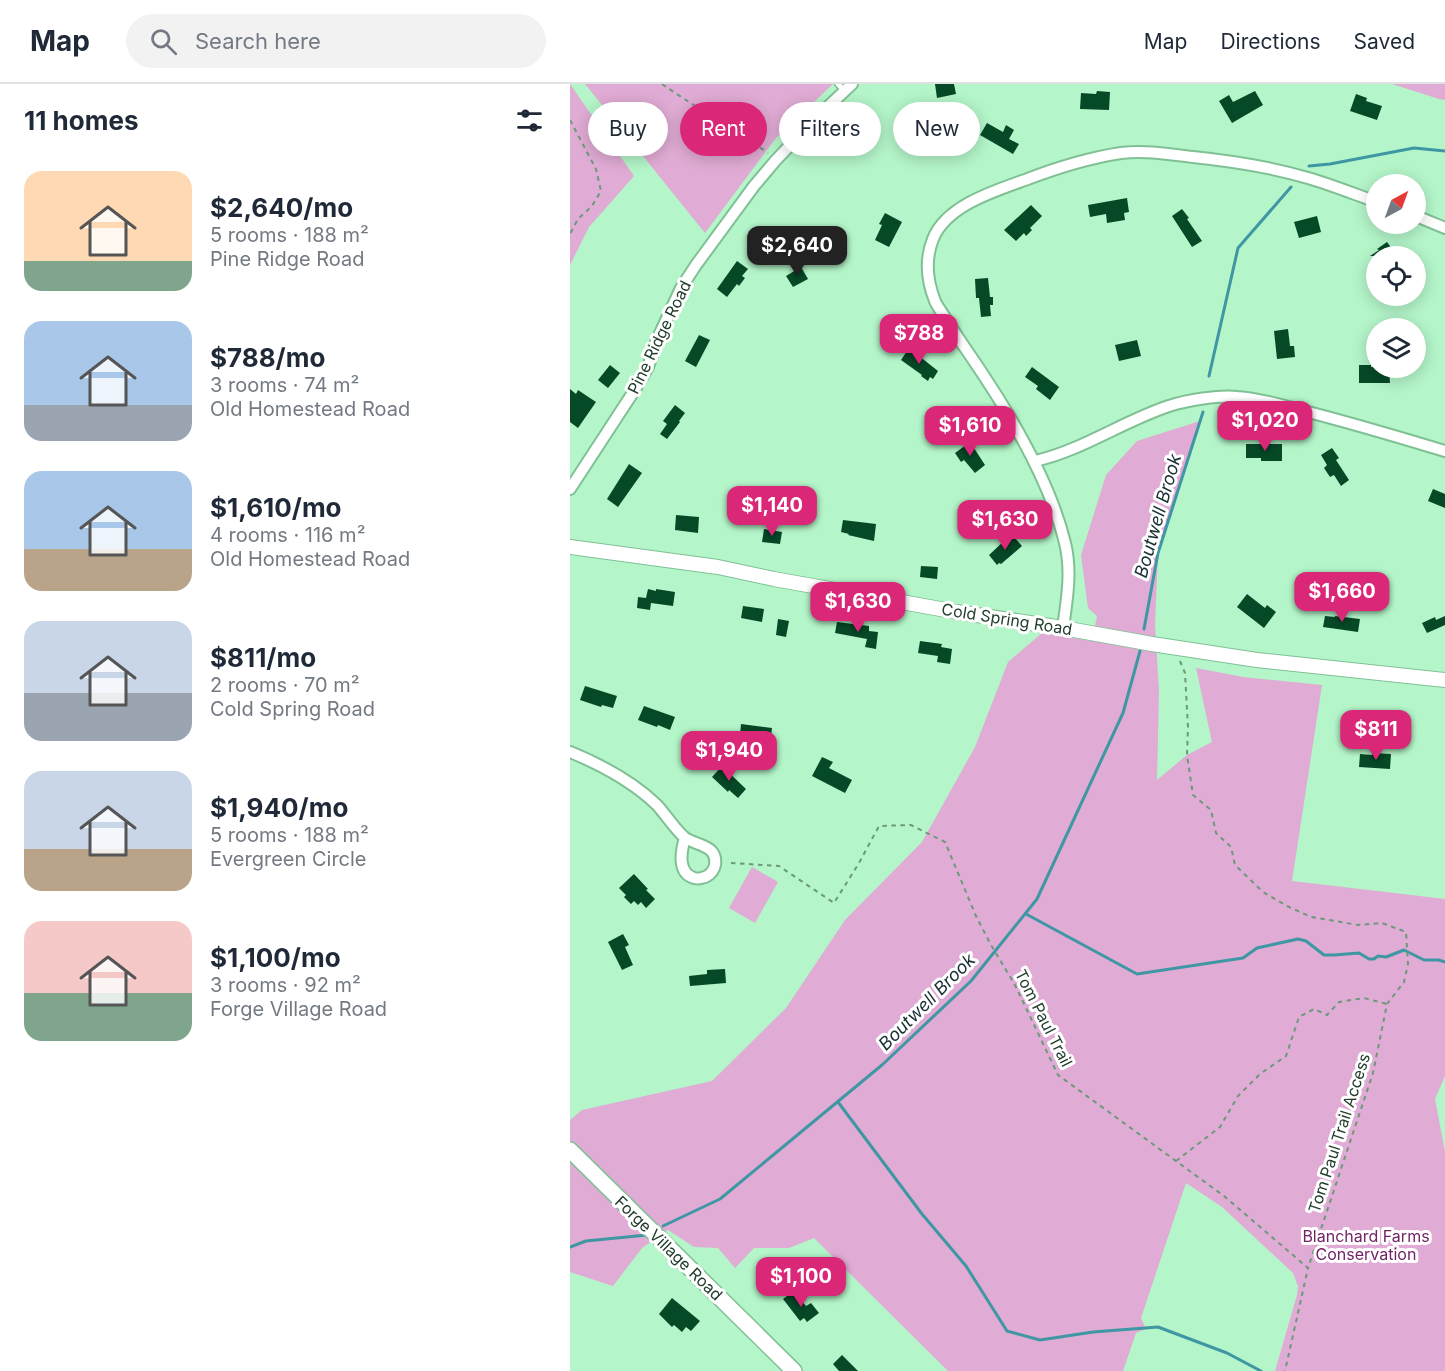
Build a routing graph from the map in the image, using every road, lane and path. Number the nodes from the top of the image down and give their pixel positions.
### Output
1 (662, 84) edge
2 (845, 86) edge
3 (570, 120) edge
4 (776, 160) junction
5 (1366, 198) edge
6 (1426, 220) edge
7 (1445, 228) edge
8 (570, 234) edge
9 (1445, 451) edge
10 (1035, 461) junction
11 (570, 489) edge
12 (570, 547) edge
13 (1063, 628) junction
14 (1175, 647) junction
15 (1445, 680) edge
16 (570, 753) edge
17 (685, 838) dead end
18 (731, 863) dead end
19 (1388, 1004) junction
20 (570, 1150) edge
21 (1176, 1161) junction
22 (1308, 1268) junction
23 (794, 1371) edge
24 (1285, 1371) edge

1 - 4 path
2 - 4 street, Pine Ridge Road
3 - 8 path
4 - 11 street, Pine Ridge Road
5 - 10 street
6 - 7 street
9 - 10 street
10 - 13 street
12 - 13 street, Cold Spring Road
13 - 14 street, Cold Spring Road
14 - 15 street, Cold Spring Road
14 - 19 path, Tom Paul Trail Access
16 - 17 street
18 - 21 path, Tom Paul Trail
19 - 21 path
19 - 22 path, Tom Paul Trail Access
20 - 23 main road, Forge Village Road
21 - 22 path, Tom Paul Trail
22 - 24 path

